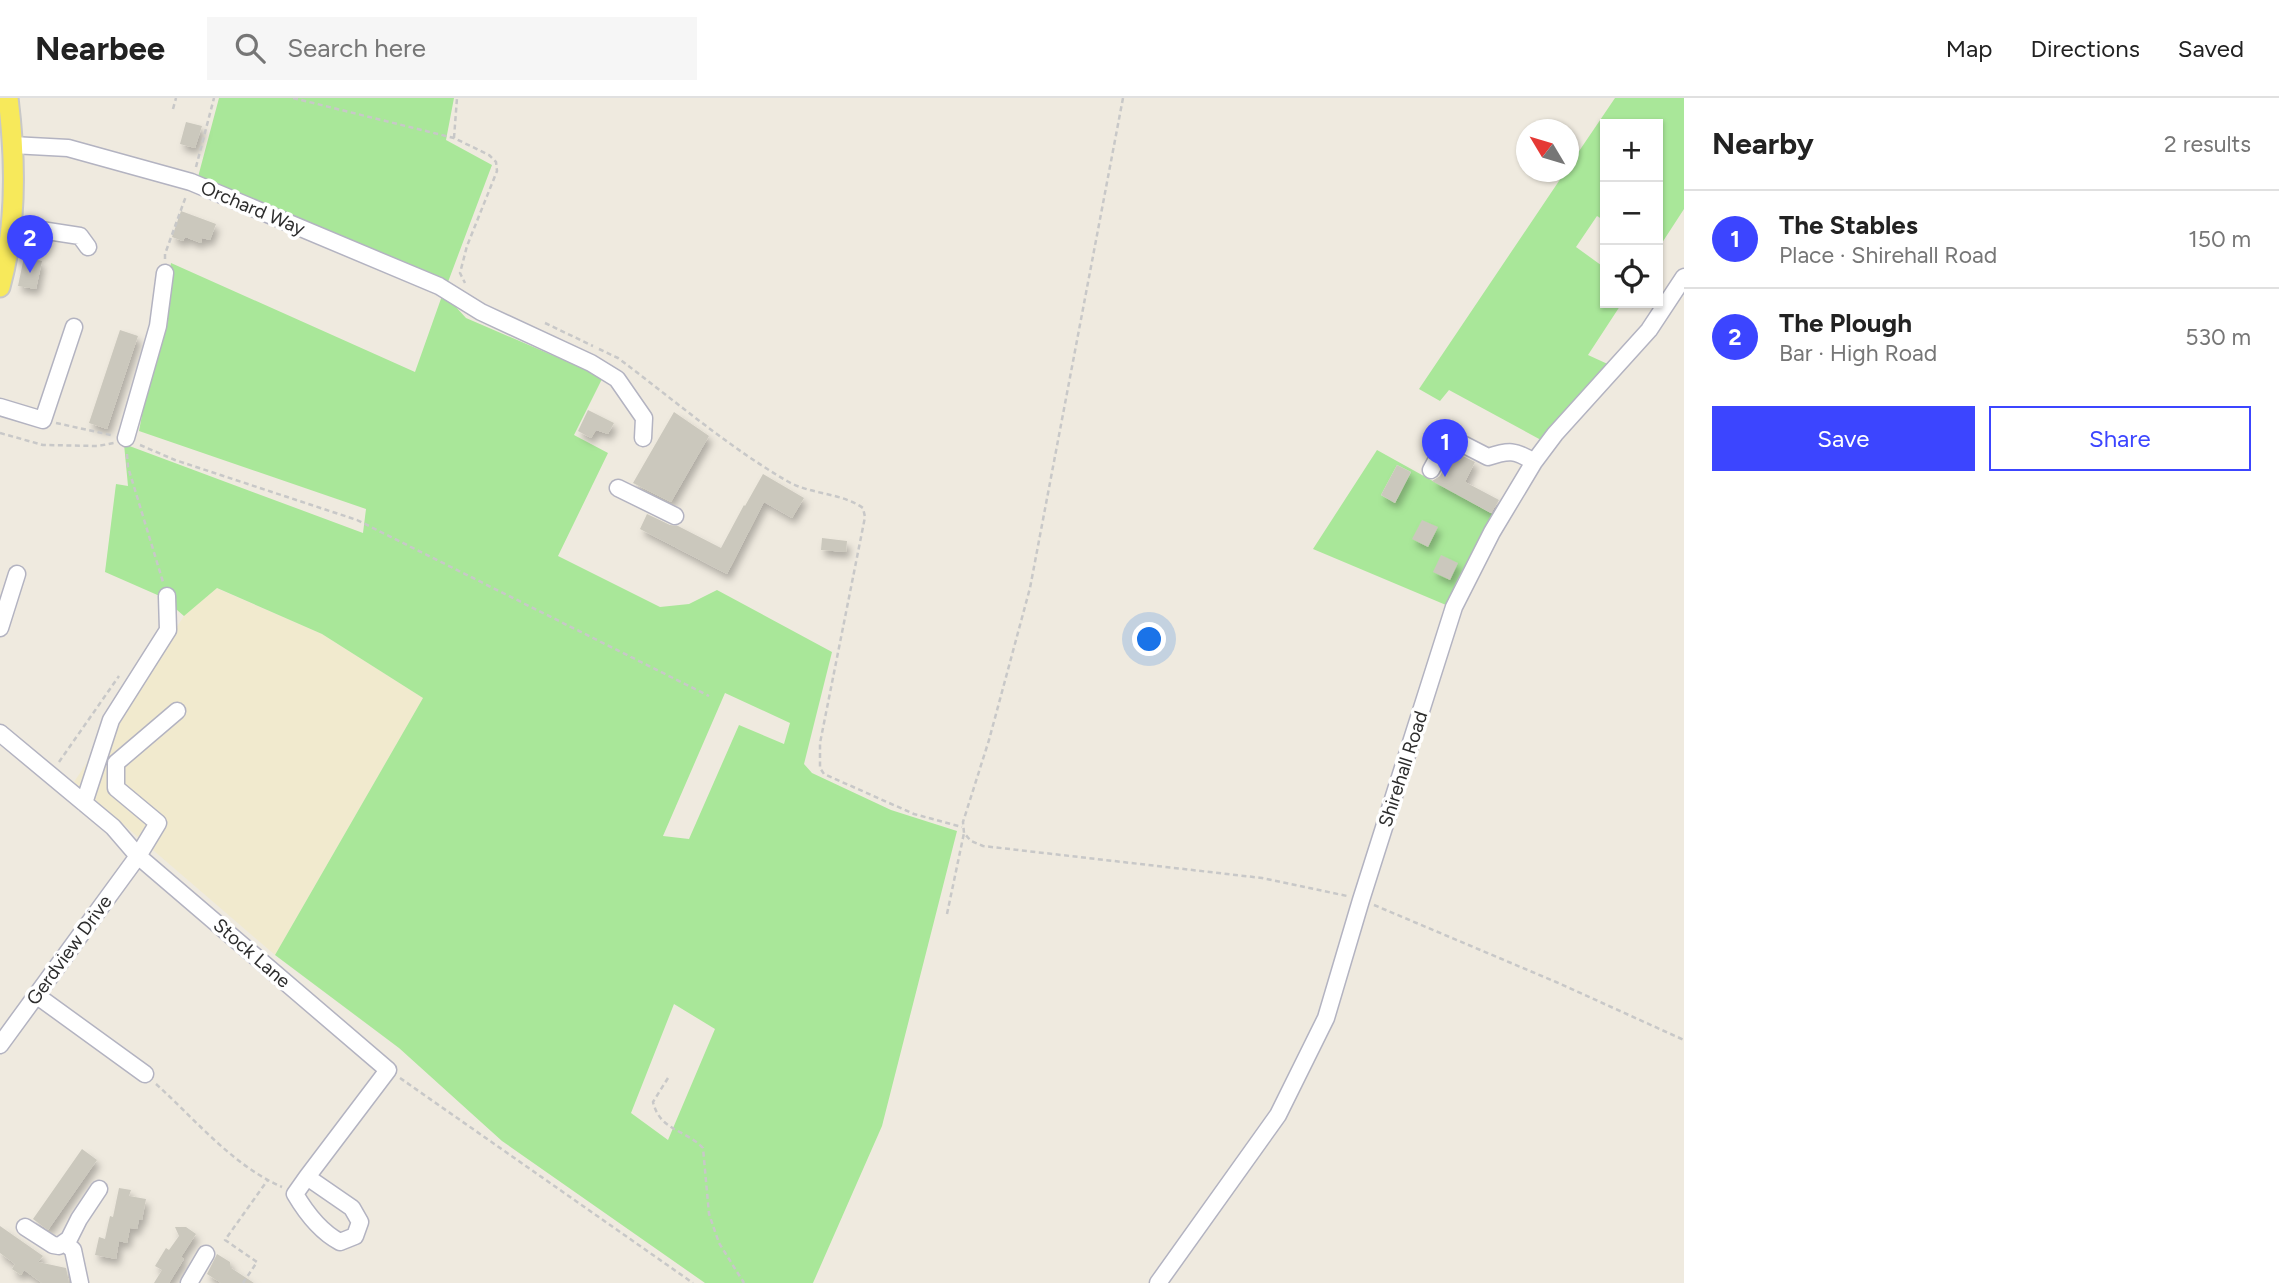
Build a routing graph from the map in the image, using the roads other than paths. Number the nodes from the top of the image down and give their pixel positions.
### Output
1 (8, 98) edge
2 (12, 145) junction
3 (11, 240) junction
4 (88, 247) dead end
5 (165, 273) road end
6 (1684, 277) edge
7 (0, 287) edge
8 (74, 327) dead end
9 (0, 407) edge
10 (643, 438) dead end
11 (126, 440) road end
12 (1534, 462) junction
13 (1431, 470) dead end
14 (618, 488) dead end
15 (675, 516) dead end
16 (17, 575) dead end
17 (167, 596) road end
18 (3, 606) edge
19 (0, 628) edge
20 (177, 711) dead end
21 (0, 733) edge
22 (83, 803) junction
23 (138, 856) junction
24 (36, 995) junction
25 (0, 1045) edge
26 (145, 1074) road end
27 (307, 1177) junction
28 (99, 1189) dead end
29 (25, 1227) dead end
30 (59, 1244) junction
31 (206, 1254) dead end
32 (80, 1283) edge
33 (189, 1283) edge
34 (1158, 1283) edge

1 - 2 main road
2 - 3 main road
2 - 10 street, Orchard Way
3 - 4 street
3 - 7 main road
5 - 11 street
6 - 12 street, Shirehall Road
8 - 9 street
12 - 13 street
12 - 34 street, Shirehall Road
14 - 15 street
16 - 18 street
17 - 22 street
18 - 19 street
20 - 23 street, Gerdview Drive
21 - 22 street, Stock Lane
22 - 23 street, Stock Lane
23 - 24 street, Gerdview Drive
23 - 27 street, Stock Lane
24 - 25 street, Gerdview Drive
24 - 26 street
27 - 27 street
28 - 30 street
29 - 30 street
30 - 32 street
31 - 33 street

